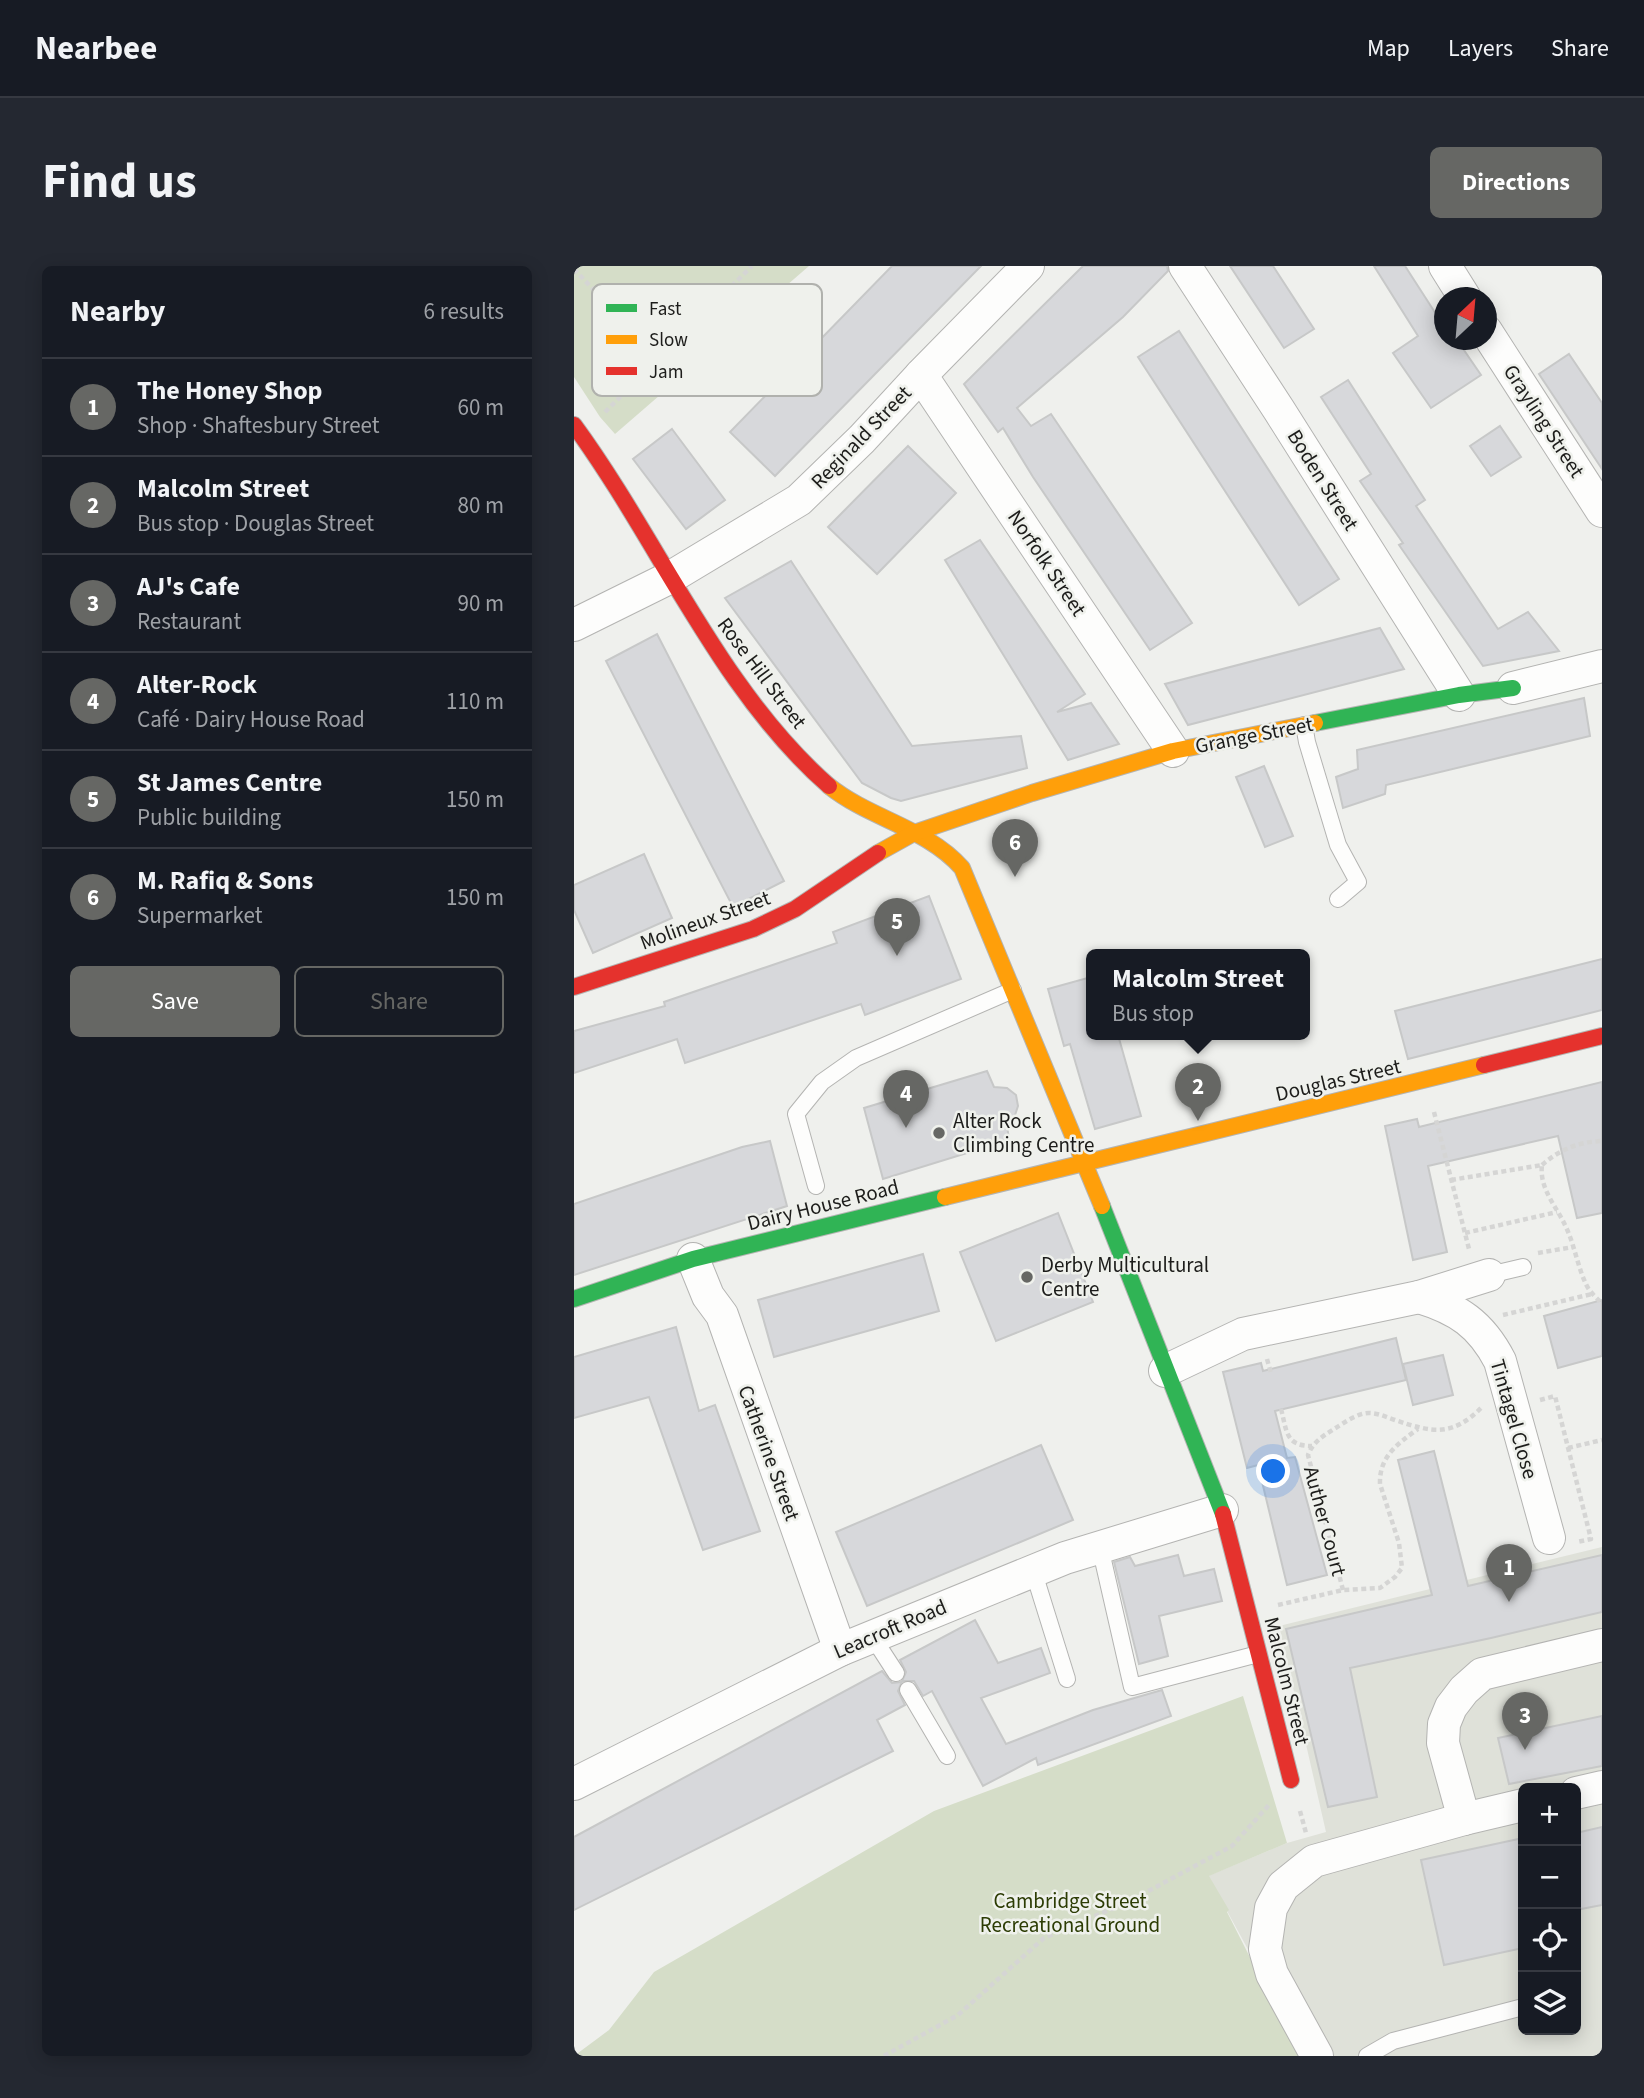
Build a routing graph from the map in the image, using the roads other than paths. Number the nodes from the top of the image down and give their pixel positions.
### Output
1 (1028, 266) edge
2 (1185, 266) edge
3 (1444, 266) edge
4 (1458, 287) edge
5 (1497, 348) edge
6 (920, 375) junction
7 (577, 429) edge
8 (1602, 511) edge
9 (671, 577) junction
10 (574, 625) edge
11 (1602, 666) edge
12 (1513, 688) joint
13 (1459, 695) junction
14 (1304, 725) junction
15 (1173, 751) junction
16 (914, 833) junction
17 (970, 888) joint
18 (1338, 899) dead end
19 (574, 987) edge
20 (1013, 990) junction
21 (1602, 1036) edge
22 (1084, 1162) junction
23 (816, 1186) dead end
24 (693, 1259) junction
25 (1528, 1261) road end
26 (1483, 1276) joint
27 (1419, 1297) junction
28 (574, 1299) edge
29 (1165, 1371) junction
30 (1222, 1510) junction
31 (1549, 1538) road end
32 (1100, 1547) junction
33 (1033, 1570) junction
34 (872, 1636) junction
35 (1602, 1645) edge
36 (839, 1650) junction
37 (1258, 1654) junction
38 (896, 1673) dead end
39 (1067, 1679) dead end
40 (908, 1690) dead end
41 (947, 1756) dead end
42 (1291, 1780) road end
43 (574, 1784) edge
44 (1602, 1787) edge
45 (1581, 1792) edge
46 (1518, 1806) edge
47 (1464, 1819) junction
48 (1518, 2008) edge
49 (1317, 2056) edge
50 (1367, 2056) edge

1 - 6 street, Reginald Street
2 - 13 street, Boden Street
3 - 4 street
5 - 8 street, Grayling Street
6 - 9 street, Reginald Street
6 - 15 street, Norfolk Street
7 - 9 street, Rose Hill Street
9 - 10 street, Reginald Street
9 - 16 street, Rose Hill Street
11 - 12 street, Grange Street
12 - 13 street, Grange Street
13 - 14 street, Grange Street
14 - 15 street, Grange Street
14 - 18 lane
15 - 16 street, Grange Street
16 - 17 street, Rose Hill Street
16 - 19 street, Molineux Street
17 - 20 street, Malcolm Street
20 - 22 street, Malcolm Street
20 - 23 lane
21 - 22 street, Douglas Street
22 - 24 street, Dairy House Road
22 - 29 street, Malcolm Street
24 - 28 street, Dairy House Road
24 - 36 street, Catherine Street
25 - 26 lane
26 - 27 street
27 - 29 street
27 - 31 street, Tintagel Close
29 - 30 street, Malcolm Street
30 - 32 street, Leacroft Road
30 - 37 street, Malcolm Street
32 - 33 street, Leacroft Road
32 - 37 lane
33 - 34 street, Leacroft Road
33 - 39 lane
34 - 36 street, Leacroft Road
34 - 38 lane
35 - 47 street
36 - 43 street, Leacroft Road
37 - 42 street, Malcolm Street
40 - 41 lane
44 - 45 street
46 - 47 street
47 - 49 street
48 - 50 lane

